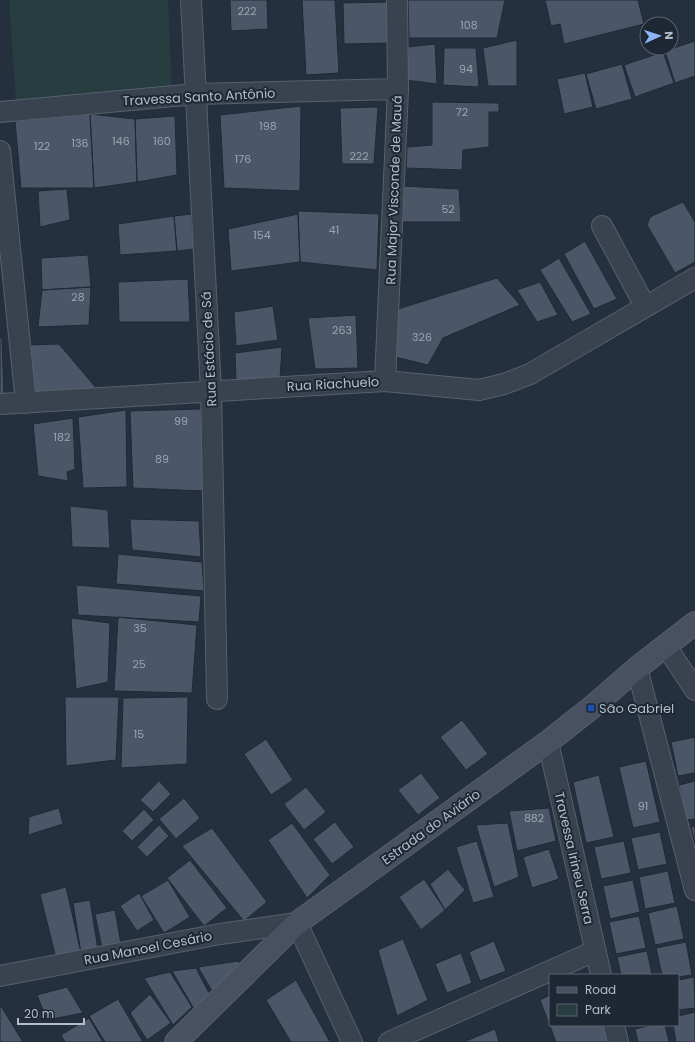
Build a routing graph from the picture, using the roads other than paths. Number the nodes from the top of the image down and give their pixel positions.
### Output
1 (190, 0) edge
2 (397, 0) edge
3 (398, 89) junction
4 (196, 94) junction
5 (0, 112) edge
6 (0, 150) edge
7 (602, 226) dead end
8 (695, 278) edge
9 (645, 306) junction
10 (385, 380) junction
11 (211, 391) junction
12 (26, 403) junction
13 (0, 404) edge
14 (695, 623) edge
15 (666, 646) junction
16 (637, 668) junction
17 (695, 690) edge
18 (217, 699) dead end
19 (548, 742) junction
20 (695, 890) edge
21 (297, 923) junction
22 (595, 951) junction
23 (601, 974) edge
24 (0, 976) edge
25 (614, 1026) edge
26 (176, 1042) edge
27 (352, 1042) edge
28 (389, 1042) edge
29 (618, 1042) edge

1 - 4 street, Rua Estácio de Sá
2 - 3 street, Rua Major Visconde de Mauá
3 - 4 street, Travessa Santo Antônio
3 - 10 street, Rua Major Visconde de Mauá
4 - 5 street, Travessa Santo Antônio
4 - 11 street, Rua Estácio de Sá
6 - 12 street
7 - 9 street
8 - 9 street, Rua Riachuelo
9 - 10 street, Rua Riachuelo
10 - 11 street, Rua Riachuelo
11 - 12 street, Rua Riachuelo
11 - 18 street, Rua Estácio de Sá
12 - 13 street, Rua Riachuelo
14 - 15 street, Estrada do Aviário
15 - 16 street, Estrada do Aviário
15 - 17 street
16 - 19 street, Estrada do Aviário
16 - 20 street
19 - 21 street, Estrada do Aviário
19 - 22 street, Travessa Irineu Serra
21 - 24 street, Rua Manoel Cesário
21 - 26 street, Estrada do Aviário
21 - 27 street
22 - 23 street, Travessa Irineu Serra
22 - 28 street
25 - 29 street

